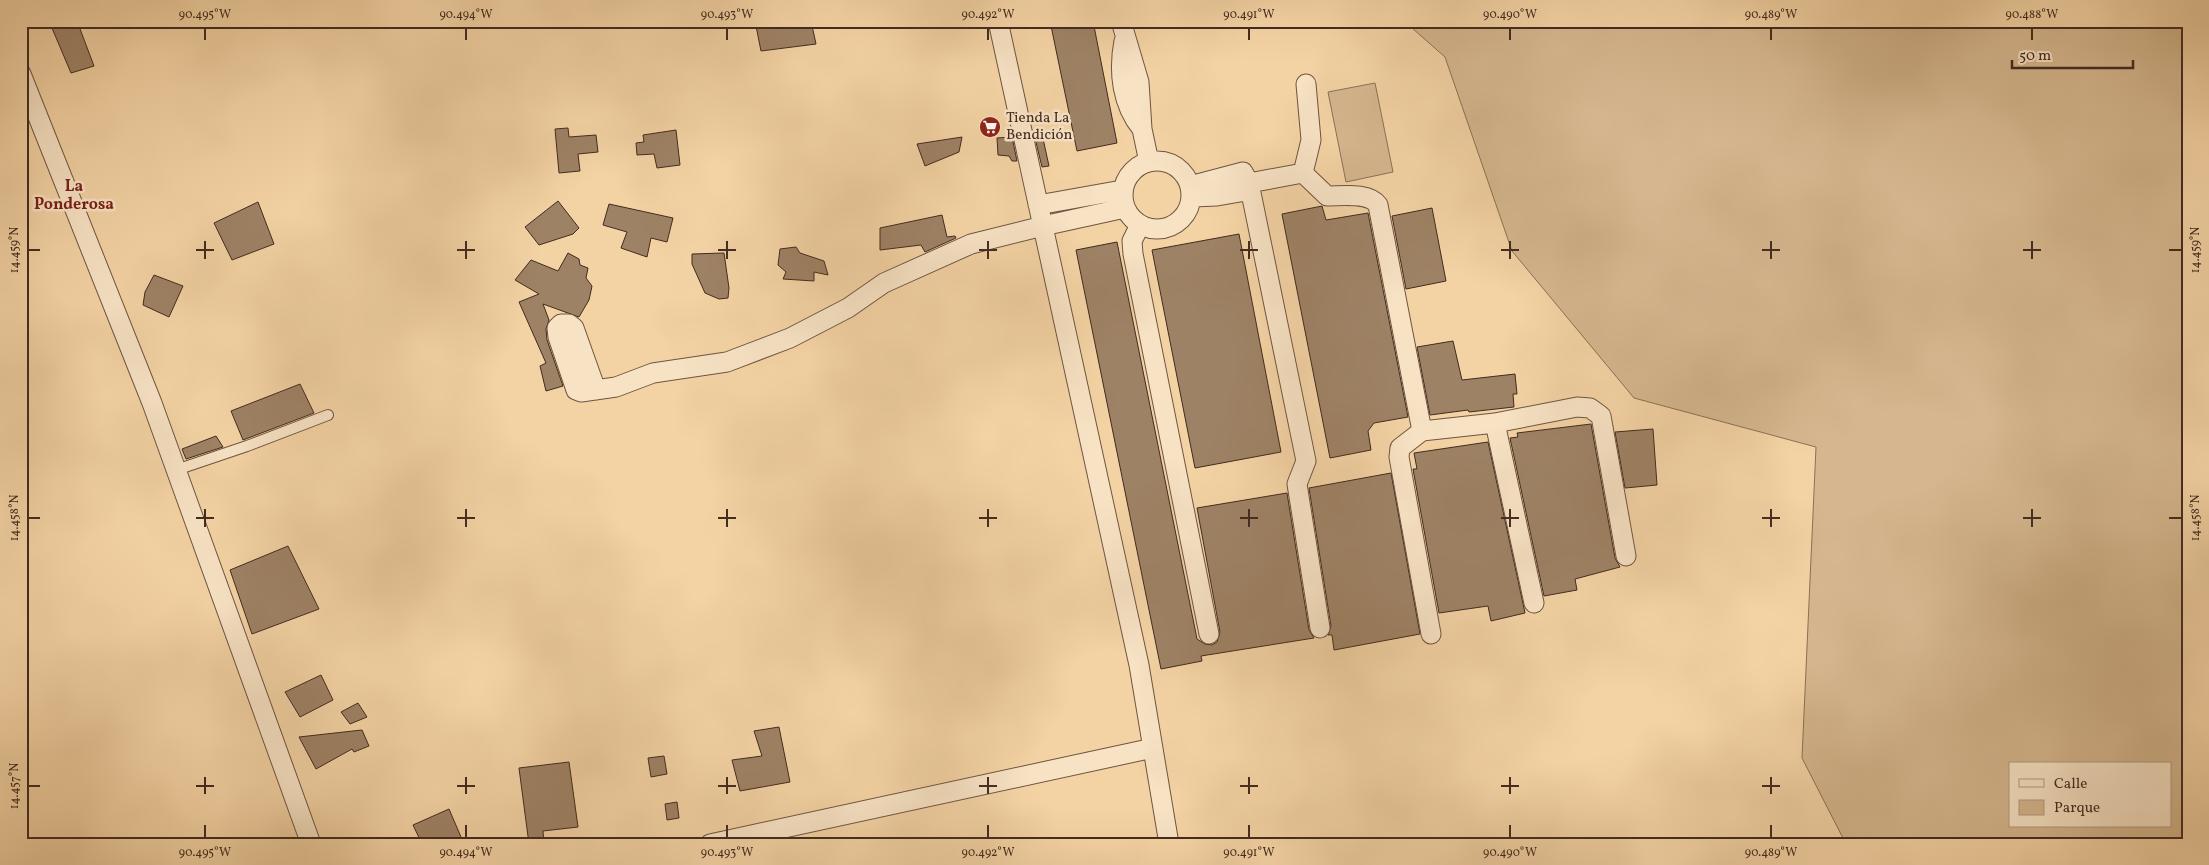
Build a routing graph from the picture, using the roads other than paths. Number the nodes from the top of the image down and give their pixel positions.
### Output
1 (998, 21) edge
2 (1123, 30) edge
3 (21, 74) edge
4 (1306, 84) dead end
5 (1149, 162) junction
6 (1303, 173) junction
7 (1248, 183) junction
8 (1191, 192) junction
9 (1124, 199) junction
10 (1038, 205) junction
11 (1140, 225) junction
12 (1043, 226) junction
13 (596, 390) dead end
14 (328, 415) dead end
15 (1495, 423) junction
16 (1422, 431) junction
17 (176, 470) junction
18 (1626, 556) dead end
19 (1534, 603) dead end
20 (1320, 628) dead end
21 (1209, 634) dead end
22 (1431, 634) dead end
23 (1153, 748) junction
24 (311, 844) edge
25 (710, 844) edge
26 (1169, 844) edge

1 - 10 street
2 - 5 street
3 - 17 street
4 - 6 street
5 - 8 street
5 - 9 street
6 - 7 street
6 - 16 street
7 - 8 street
7 - 20 street
8 - 11 street
9 - 10 street
9 - 11 street
9 - 12 street
10 - 12 street
11 - 21 street
12 - 13 street
12 - 23 street
14 - 17 lane
15 - 16 street
15 - 18 street
15 - 19 street
16 - 22 street
17 - 24 street
23 - 25 street
23 - 26 street

